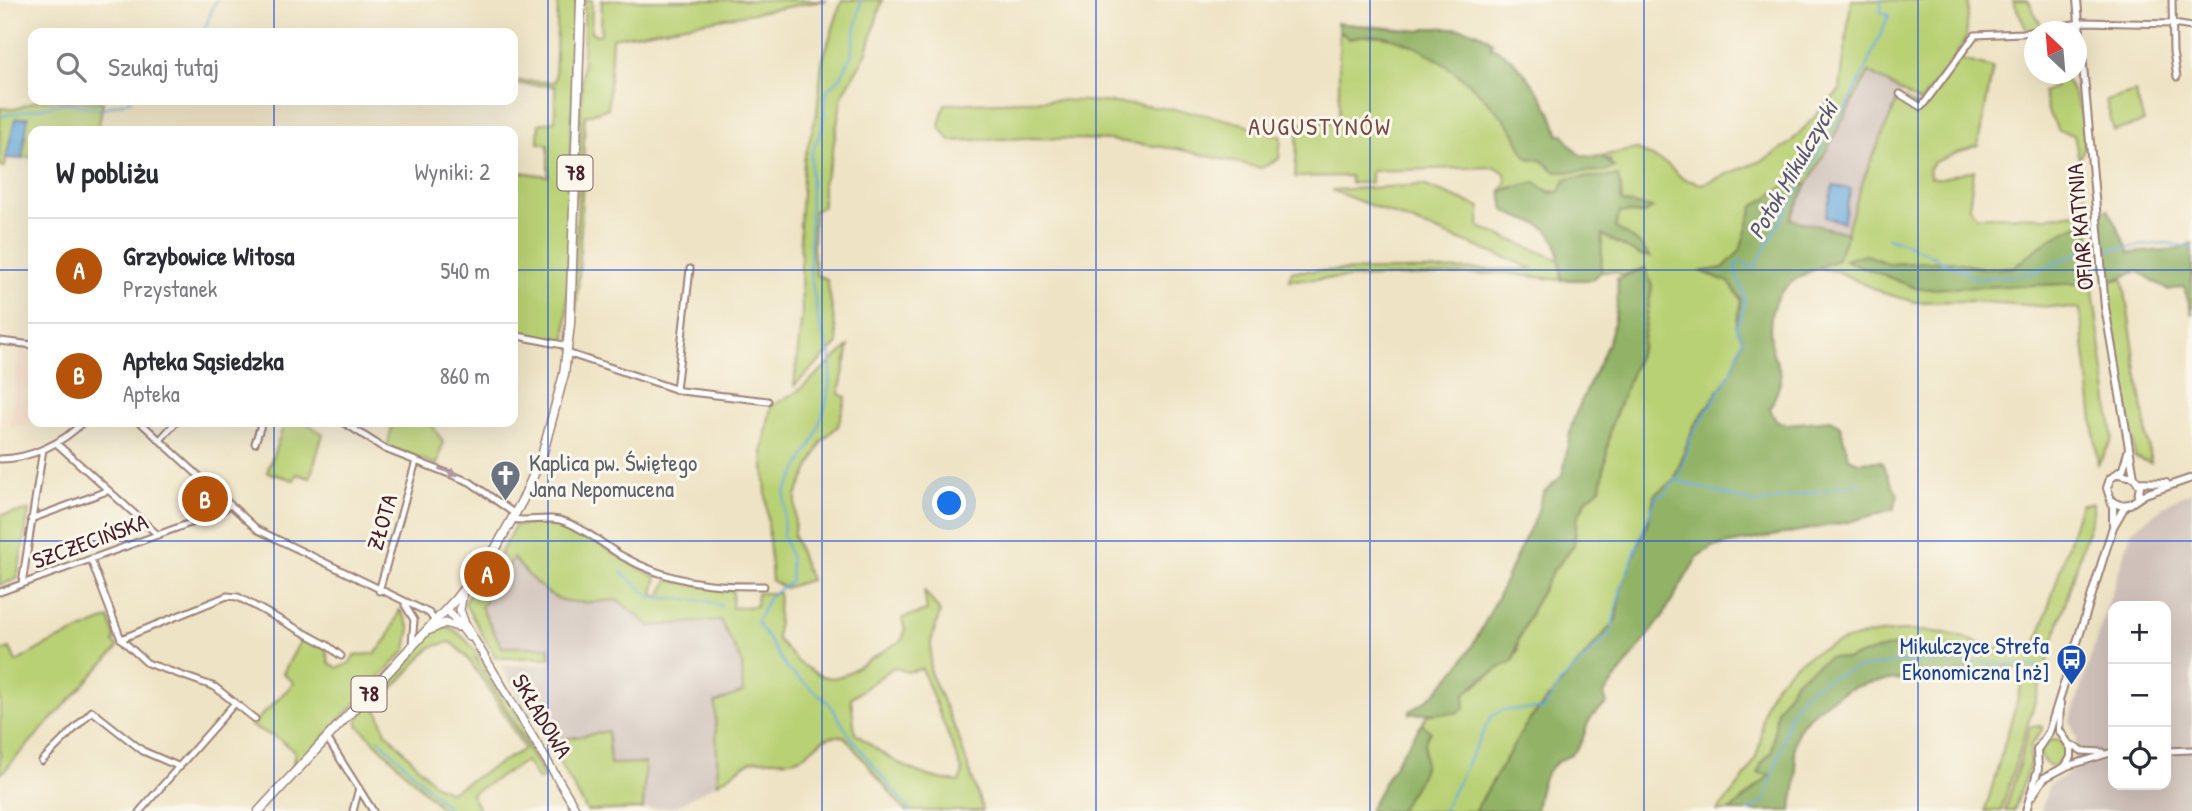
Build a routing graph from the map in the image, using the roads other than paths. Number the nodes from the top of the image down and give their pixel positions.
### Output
1 (581, 0) edge
2 (2077, 0) edge
3 (2172, 0) edge
4 (2080, 21) edge
5 (2087, 22) edge
6 (2173, 24) junction
7 (2192, 27) edge
8 (2024, 33) edge
9 (2177, 77) dead end
10 (2085, 84) edge
11 (1900, 94) dead end
12 (690, 269) dead end
13 (518, 336) edge
14 (0, 341) edge
15 (28, 344) edge
16 (568, 350) junction
17 (676, 390) junction
18 (768, 401) dead end
19 (77, 427) edge
20 (146, 427) edge
21 (172, 427) edge
22 (260, 427) edge
23 (350, 427) edge
24 (160, 440) junction
25 (56, 443) junction
26 (255, 443) dead end
27 (43, 449) junction
28 (2128, 450) junction
29 (0, 459) edge
30 (416, 461) junction
31 (2117, 474) junction
32 (2192, 478) edge
33 (2136, 480) junction
34 (2175, 482) junction
35 (107, 491) junction
36 (2137, 498) junction
37 (2111, 500) junction
38 (230, 505) junction
39 (2125, 506) junction
40 (514, 517) junction
41 (31, 519) junction
42 (2113, 527) junction
43 (158, 535) junction
44 (91, 560) junction
45 (22, 584) junction
46 (764, 586) dead end
47 (379, 591) junction
48 (463, 591) junction
49 (0, 592) edge
50 (399, 601) junction
51 (447, 609) junction
52 (425, 611) junction
53 (415, 624) junction
54 (434, 624) junction
55 (463, 627) junction
56 (426, 632) junction
57 (121, 639) junction
58 (410, 650) junction
59 (341, 656) dead end
60 (2061, 695) junction
61 (235, 703) junction
62 (255, 719) dead end
63 (327, 738) junction
64 (2043, 739) junction
65 (2067, 741) junction
66 (2192, 750) edge
67 (2171, 751) edge
68 (2108, 752) edge
69 (2108, 753) edge
70 (2038, 760) junction
71 (42, 761) dead end
72 (2065, 766) junction
73 (180, 767) junction
74 (2054, 771) junction
75 (359, 788) junction
76 (2029, 800) junction
77 (140, 811) edge
78 (259, 811) edge
79 (353, 811) edge
80 (373, 811) edge
81 (576, 811) edge
82 (2026, 811) edge

1 - 16 main road, 78
2 - 4 street, OFIAR KATYNIA
3 - 6 street
5 - 6 street
6 - 7 street
6 - 9 street
8 - 11 street
10 - 28 street, OFIAR KATYNIA
12 - 17 street
13 - 16 street
14 - 15 street
16 - 17 street
16 - 40 main road, 78
17 - 18 street
19 - 25 street
20 - 24 street
21 - 24 street
22 - 26 street
23 - 30 street
24 - 38 street
25 - 27 street
25 - 35 street
27 - 29 street
27 - 41 street
28 - 31 street
28 - 33 street, OFIAR KATYNIA
30 -> 40 street
30 - 47 street, ZŁOTA
31 - 33 street
31 - 37 street
32 - 34 street
33 - 34 street
33 - 36 street
34 - 36 street
35 - 41 street
35 - 43 street
36 - 39 street
37 - 39 street
37 - 42 street
38 - 43 street, SZCZECIŃSKA
38 - 47 street
39 - 42 street
40 - 46 street
40 - 48 main road, 78
41 - 45 street
42 - 60 street
43 - 44 street, SZCZECIŃSKA
44 - 45 street, SZCZECIŃSKA
44 - 57 street
45 - 49 street, SZCZECIŃSKA
47 - 50 street
48 - 51 main road, 78
48 - 55 main road, SKŁADOWA
50 - 52 street
50 - 53 street
51 - 52 street
51 - 54 main road, 78
51 - 55 main road, SKŁADOWA
52 - 54 street
53 - 56 street
53 - 58 street
54 - 56 main road, 78
55 - 56 main road
55 - 81 main road, SKŁADOWA
56 - 58 main road, 78
57 - 59 street
57 - 61 street
58 - 63 main road, 78
60 - 64 street
60 - 65 street
61 - 62 street
61 - 73 street
63 - 75 street
63 - 78 main road, 78
64 - 65 street
64 - 70 street
65 - 68 street
65 - 72 street
66 - 67 street
69 - 72 street
70 - 74 street
70 - 76 street
71 - 73 street
72 - 74 street
73 - 77 street
74 - 76 street
75 - 79 street
75 - 80 street
76 - 82 street

